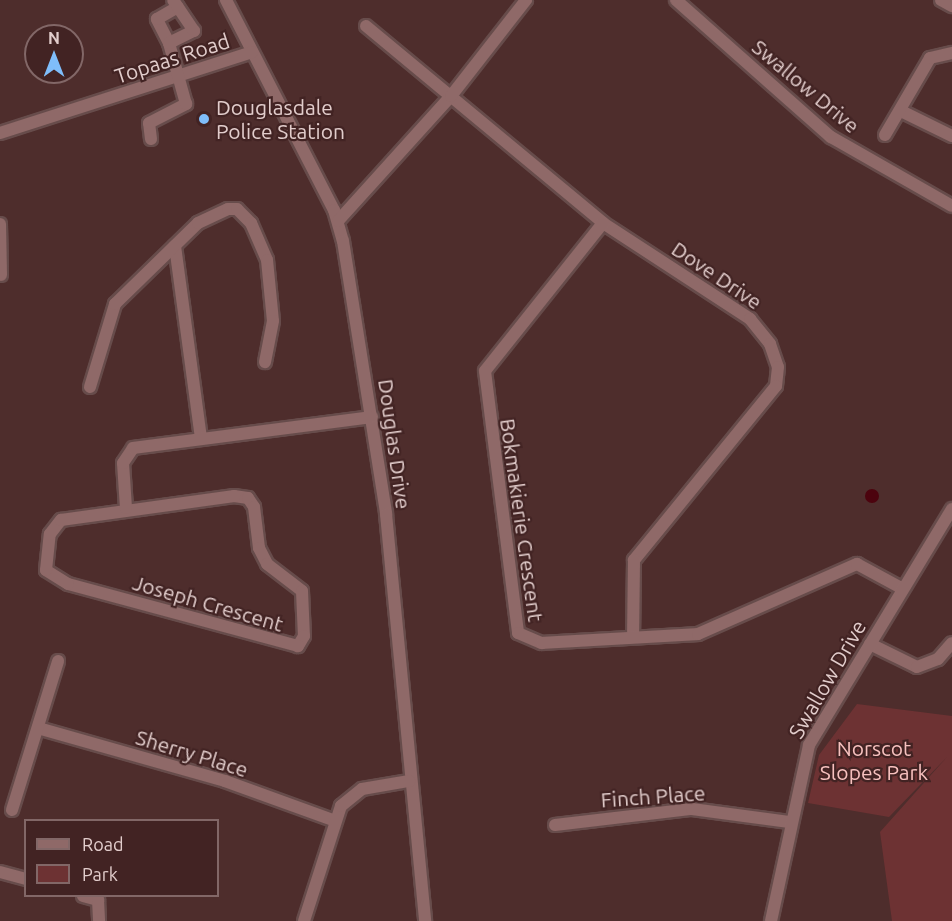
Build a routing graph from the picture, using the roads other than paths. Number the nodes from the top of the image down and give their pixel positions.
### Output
1 (226, 0) edge
2 (526, 0) edge
3 (676, 0) edge
4 (941, 0) edge
5 (175, 4) edge
6 (952, 6) edge
7 (366, 26) dead end
8 (170, 43) junction
9 (252, 52) junction
10 (952, 53) edge
11 (179, 76) junction
12 (451, 96) junction
13 (901, 111) junction
14 (0, 133) edge
15 (885, 135) dead end
16 (952, 136) edge
17 (151, 139) dead end
18 (952, 206) edge
19 (338, 221) junction
20 (603, 223) junction
21 (0, 224) edge
22 (175, 246) junction
23 (1, 275) edge
24 (265, 362) dead end
25 (90, 387) dead end
26 (372, 417) junction
27 (201, 438) junction
28 (126, 508) junction
29 (952, 509) edge
30 (903, 589) junction
31 (633, 637) junction
32 (952, 643) edge
33 (870, 644) junction
34 (58, 661) dead end
35 (38, 728) junction
36 (409, 781) junction
37 (12, 810) dead end
38 (333, 820) junction
39 (789, 822) junction
40 (555, 825) dead end
41 (0, 872) edge
42 (24, 878) edge
43 (87, 897) edge
44 (99, 921) edge
45 (304, 921) edge
46 (425, 921) edge
47 (771, 921) edge

1 - 9 street, Douglas Drive
2 - 12 street
3 - 18 street, Swallow Drive
4 - 6 street
5 - 8 street
5 - 8 street
7 - 12 street, Dove Drive
8 - 11 street
9 - 11 street, Topaas Road
9 - 19 street, Douglas Drive
10 - 13 street
11 - 14 street, Topaas Road
11 - 17 street
12 - 19 street
12 - 20 street, Dove Drive
13 - 15 street
13 - 16 street
19 - 26 street, Douglas Drive
20 - 31 street, Dove Drive
20 - 31 street, Bokmakierie Crescent
21 - 23 street
22 - 24 street
22 - 25 street
22 - 27 street
26 - 27 street
26 - 36 street, Douglas Drive
27 - 28 street
28 - 28 street, Joseph Crescent
29 - 30 street, Swallow Drive
30 - 31 street, Bokmakierie Crescent
30 - 33 street, Swallow Drive
32 - 33 street
33 - 39 street, Swallow Drive
34 - 35 street
35 - 37 street
35 - 38 street, Sherry Place
36 - 38 street
36 - 46 street, Douglas Drive
38 - 45 street
39 - 40 street, Finch Place
39 - 47 street, Swallow Drive
41 - 42 street
43 - 44 street

